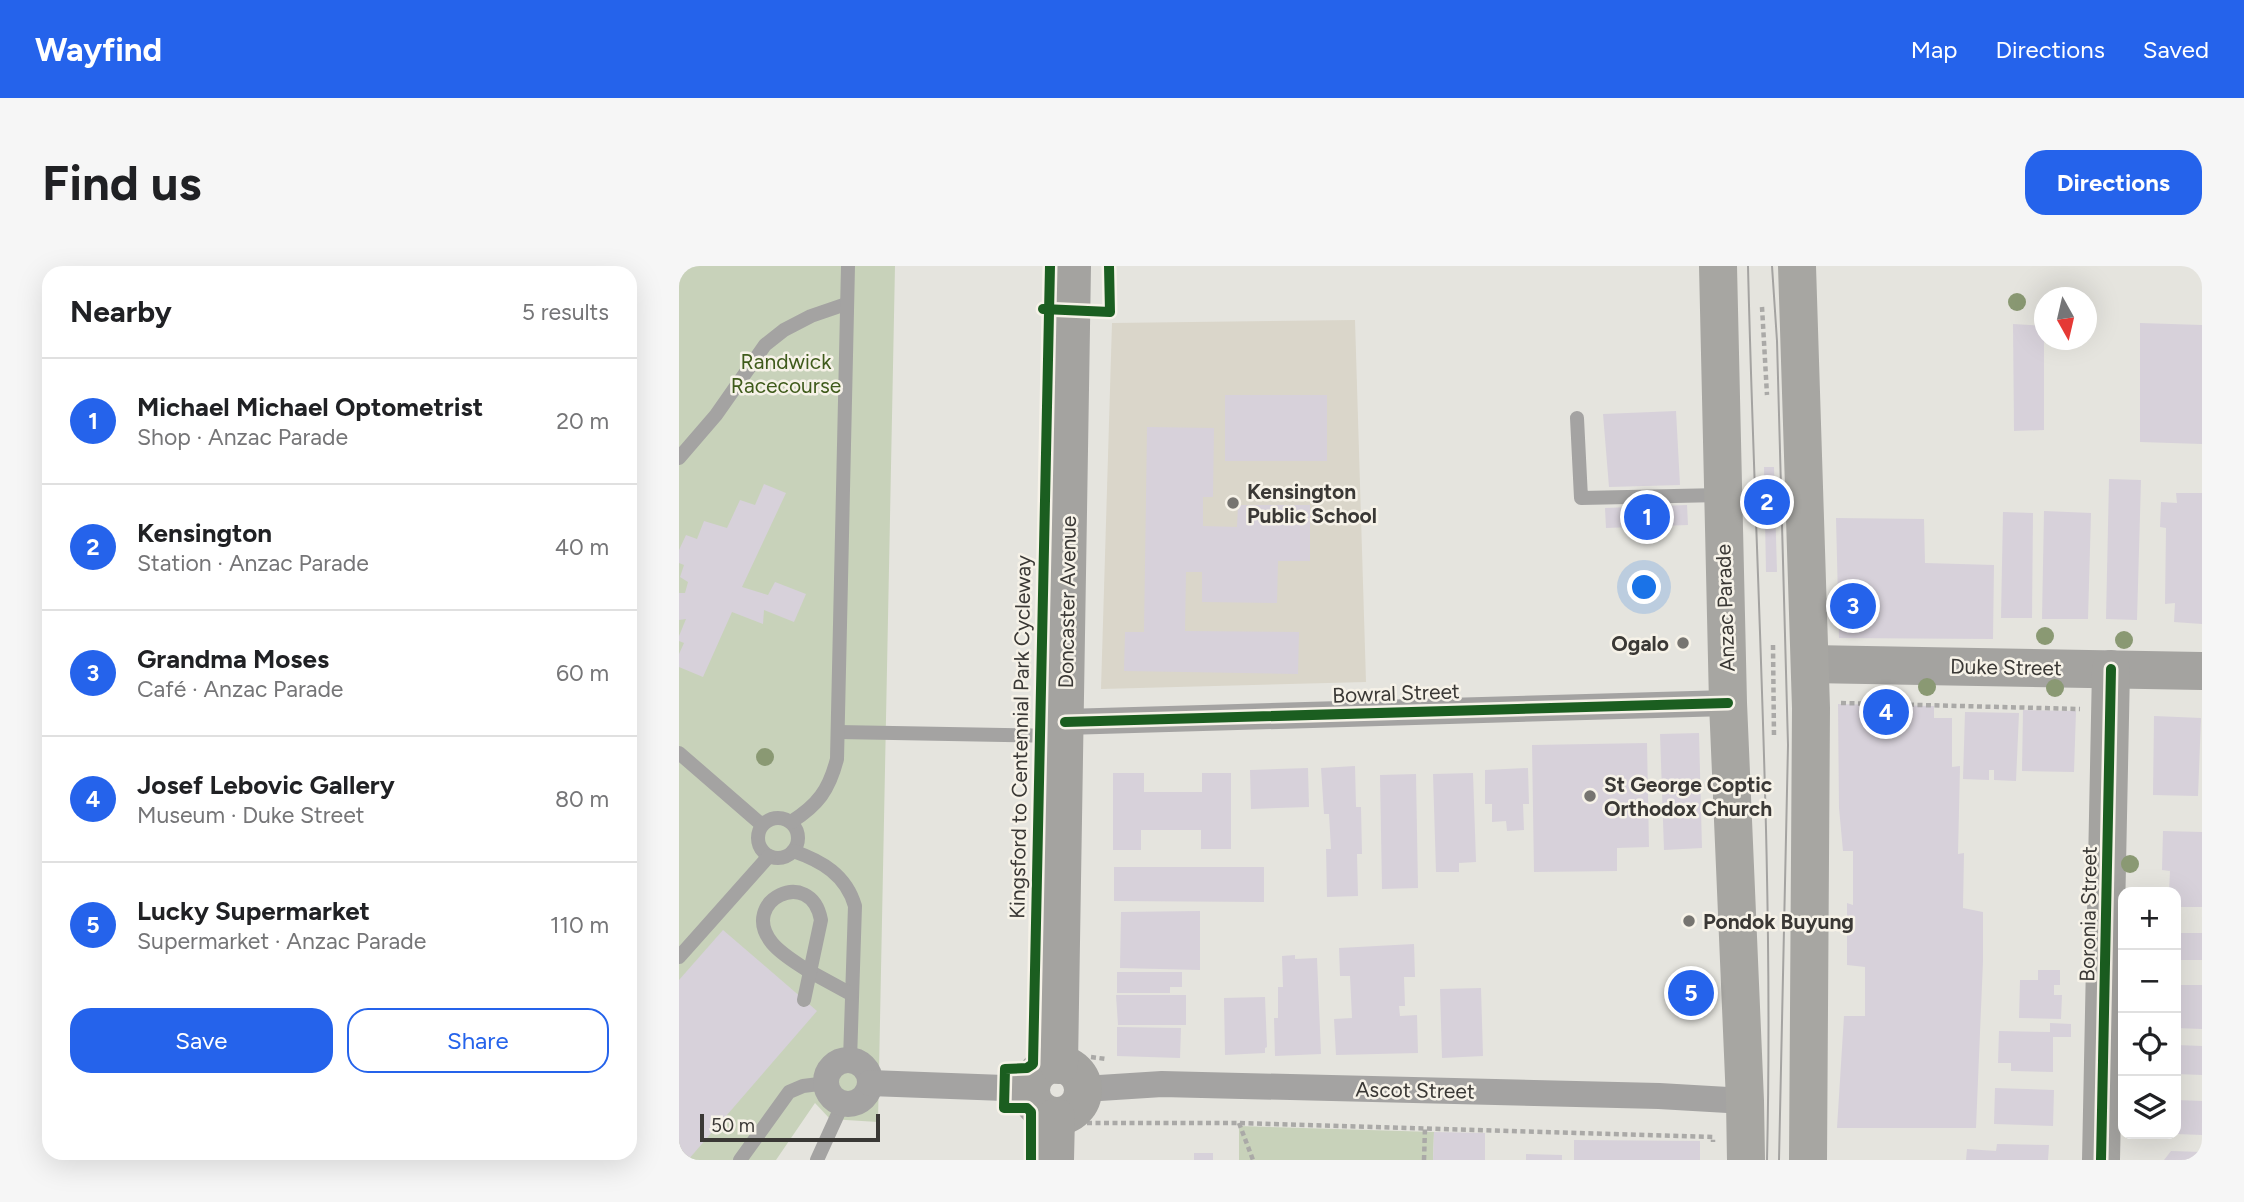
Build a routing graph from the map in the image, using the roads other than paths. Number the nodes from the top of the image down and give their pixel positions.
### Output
1 (848, 266) edge
2 (1072, 266) edge
3 (1718, 266) edge
4 (1797, 266) edge
5 (846, 304) junction
6 (1577, 418) dead end
7 (679, 458) edge
8 (1722, 495) junction
9 (1810, 664) junction
10 (2111, 669) junction
11 (2202, 671) edge
12 (1728, 702) junction
13 (1065, 729) junction
14 (838, 732) junction
15 (679, 753) edge
16 (791, 822) junction
17 (762, 824) junction
18 (793, 851) junction
19 (769, 856) junction
20 (679, 957) edge
21 (851, 994) junction
22 (804, 1000) dead end
23 (849, 1060) junction
24 (1074, 1070) junction
25 (827, 1083) junction
26 (870, 1083) junction
27 (1745, 1101) junction
28 (843, 1103) junction
29 (740, 1160) edge
30 (817, 1160) edge
31 (1055, 1160) edge
32 (1745, 1160) edge
33 (1808, 1160) edge
34 (2101, 1160) edge

1 - 5 lane
2 - 13 street, Doncaster Avenue
3 - 8 main road, Anzac Parade
4 - 9 main road
5 - 7 lane
5 - 14 lane
6 - 8 lane
8 - 12 main road, Anzac Parade
9 - 10 street, Duke Street
9 - 33 main road
10 - 11 street, Duke Street
10 - 34 street, Boronia Street
12 - 13 street, Bowral Street
12 - 27 main road, Anzac Parade
13 - 14 lane
13 - 24 street, Doncaster Avenue
14 - 16 lane
15 - 17 lane
16 - 17 lane
16 - 18 lane
17 - 19 lane
18 - 19 lane
18 - 21 lane
19 - 20 lane
21 - 22 lane, bridge
21 - 23 lane
23 - 25 street
23 - 26 street
24 - 26 street, Ascot Street
24 - 27 street, Ascot Street
24 - 31 street
25 - 28 street
25 - 29 lane
26 - 28 street
27 - 32 main road, Anzac Parade
28 - 30 lane

